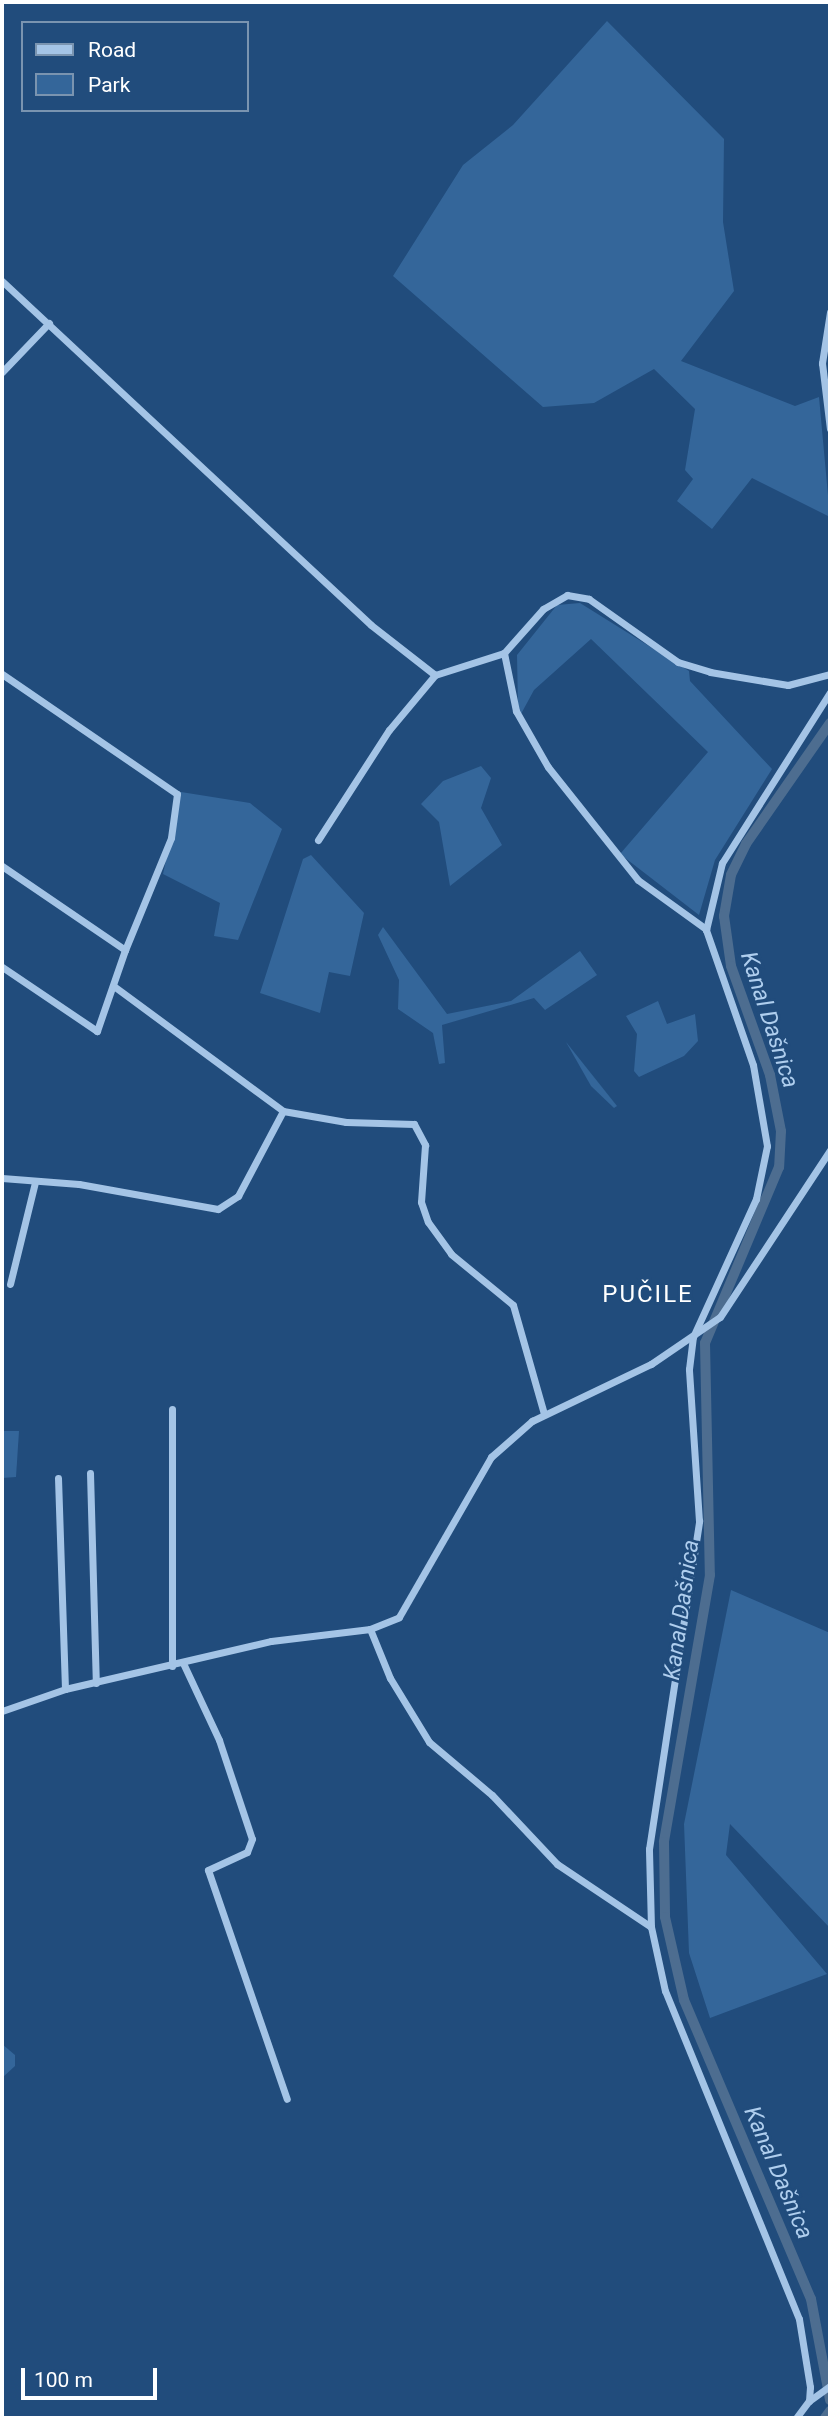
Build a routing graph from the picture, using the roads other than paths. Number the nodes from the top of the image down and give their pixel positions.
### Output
1 (2, 281) edge
2 (830, 312) edge
3 (49, 323) junction
4 (2, 372) edge
5 (830, 429) edge
6 (504, 653) junction
7 (2, 674) edge
8 (830, 674) edge
9 (435, 675) junction
10 (830, 692) edge
11 (318, 840) dead end
12 (2, 866) edge
13 (706, 930) junction
14 (125, 950) junction
15 (2, 967) edge
16 (115, 986) junction
17 (283, 1111) junction
18 (830, 1150) edge
19 (2, 1178) edge
20 (35, 1182) junction
21 (10, 1284) dead end
22 (696, 1334) junction
23 (173, 1409) dead end
24 (544, 1413) junction
25 (90, 1473) dead end
26 (58, 1478) dead end
27 (370, 1629) junction
28 (183, 1663) junction
29 (172, 1666) junction
30 (96, 1683) junction
31 (65, 1689) junction
32 (2, 1711) edge
33 (651, 1927) junction
34 (287, 2099) dead end
35 (830, 2386) edge
36 (809, 2401) junction
37 (796, 2418) edge

1 - 3 street
2 - 5 street
3 - 4 street
3 - 9 street
6 - 8 street
6 - 9 street
6 - 13 street
7 - 14 street
9 - 11 street
10 - 13 street
12 - 14 street
13 - 22 street
14 - 16 street
15 - 16 street
16 - 17 street
17 - 20 street
17 - 24 street
18 - 22 street
19 - 20 street
20 - 21 street
22 - 24 street
22 - 33 street
23 - 29 street
24 - 27 street
25 - 30 street
26 - 31 street
27 - 28 street
27 - 33 street
28 - 29 street
28 - 34 street
29 - 30 street
30 - 31 street
31 - 32 street
33 - 36 street
35 - 36 street
36 - 37 street

